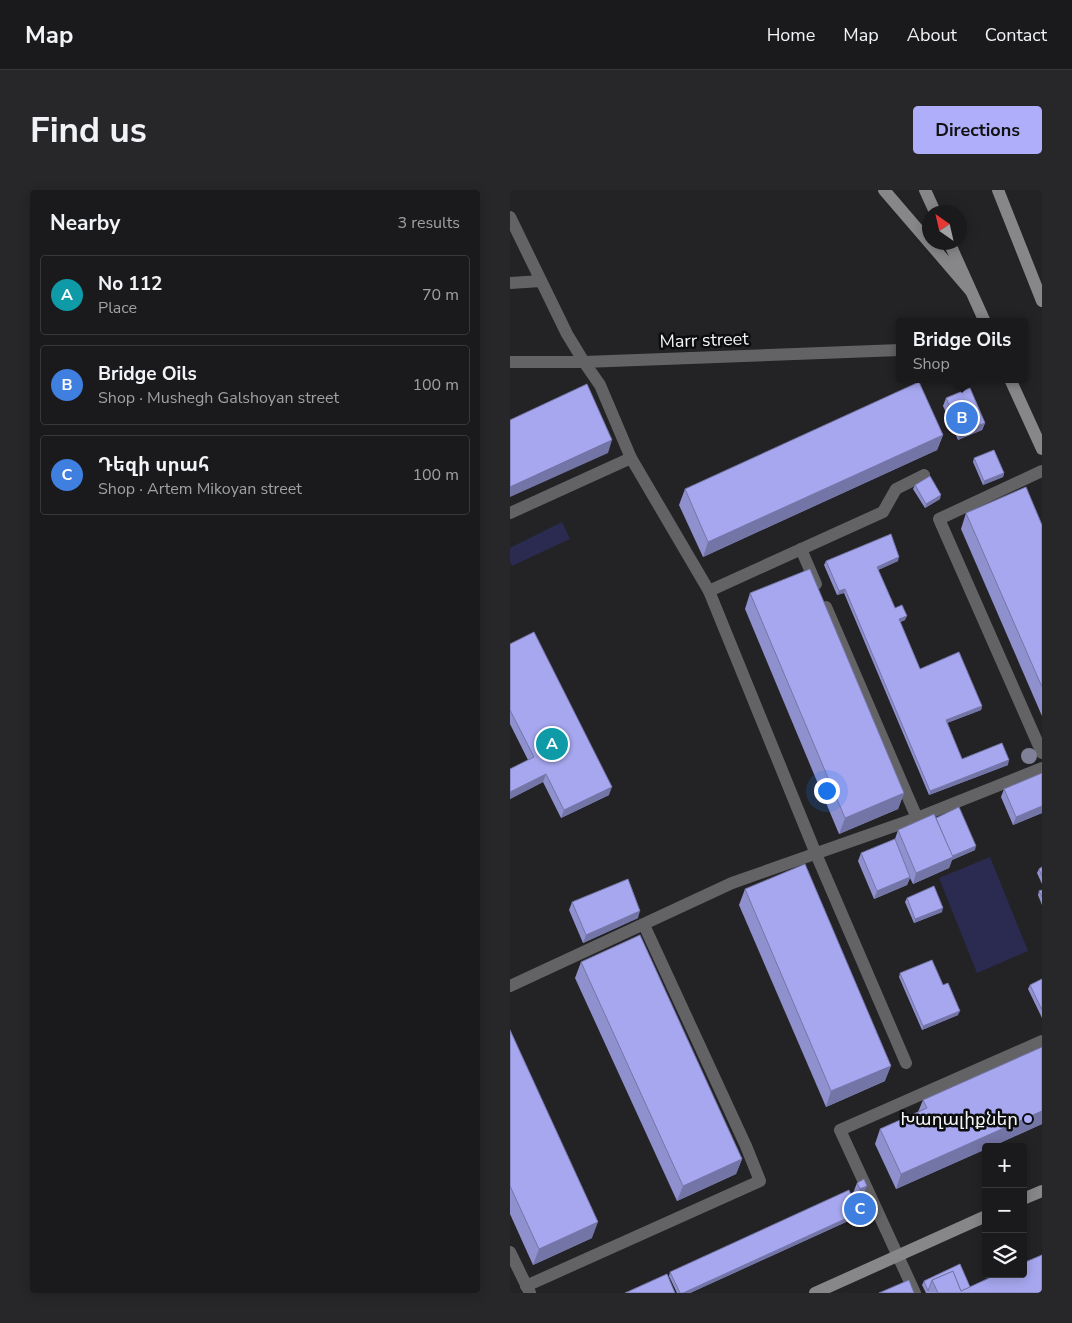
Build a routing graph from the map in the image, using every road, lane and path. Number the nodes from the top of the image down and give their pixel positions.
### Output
1 (884, 190) edge
2 (925, 190) edge
3 (998, 190) edge
4 (932, 205) edge
5 (510, 217) edge
6 (952, 250) edge
7 (541, 280) junction
8 (510, 283) edge
9 (970, 290) junction
10 (1042, 301) edge
11 (982, 318) edge
12 (896, 350) edge
13 (510, 362) edge
14 (584, 362) junction
15 (1012, 383) edge
16 (1042, 449) edge
17 (631, 458) junction
18 (1042, 471) edge
19 (924, 475) dead end
20 (510, 513) edge
21 (801, 549) junction
22 (709, 591) junction
23 (1042, 753) edge
24 (1042, 768) edge
25 (917, 818) junction
26 (816, 854) junction
27 (644, 925) junction
28 (510, 986) edge
29 (1042, 1041) edge
30 (906, 1062) dead end
31 (1042, 1191) edge
32 (1027, 1197) edge
33 (982, 1218) edge
34 (510, 1252) edge
35 (898, 1255) junction
36 (528, 1290) edge
37 (814, 1293) edge
38 (914, 1293) edge

1 - 9 main road
2 - 4 main road
3 - 10 main road
5 - 7 street
6 - 9 main road
7 - 8 street
7 - 14 street
9 - 11 main road
12 - 14 street, Marr street
13 - 14 street, Marr street
14 - 17 street
15 - 16 main road
17 - 20 street
17 - 22 street
18 - 23 street
19 - 21 street
21 - 22 street
21 - 25 street
22 - 26 street
24 - 25 street
25 - 26 street
26 - 27 street
26 - 30 street
27 - 28 street
27 - 36 street
29 - 35 street
31 - 32 main road
33 - 35 main road
34 - 36 street
35 - 37 main road
35 - 38 street

